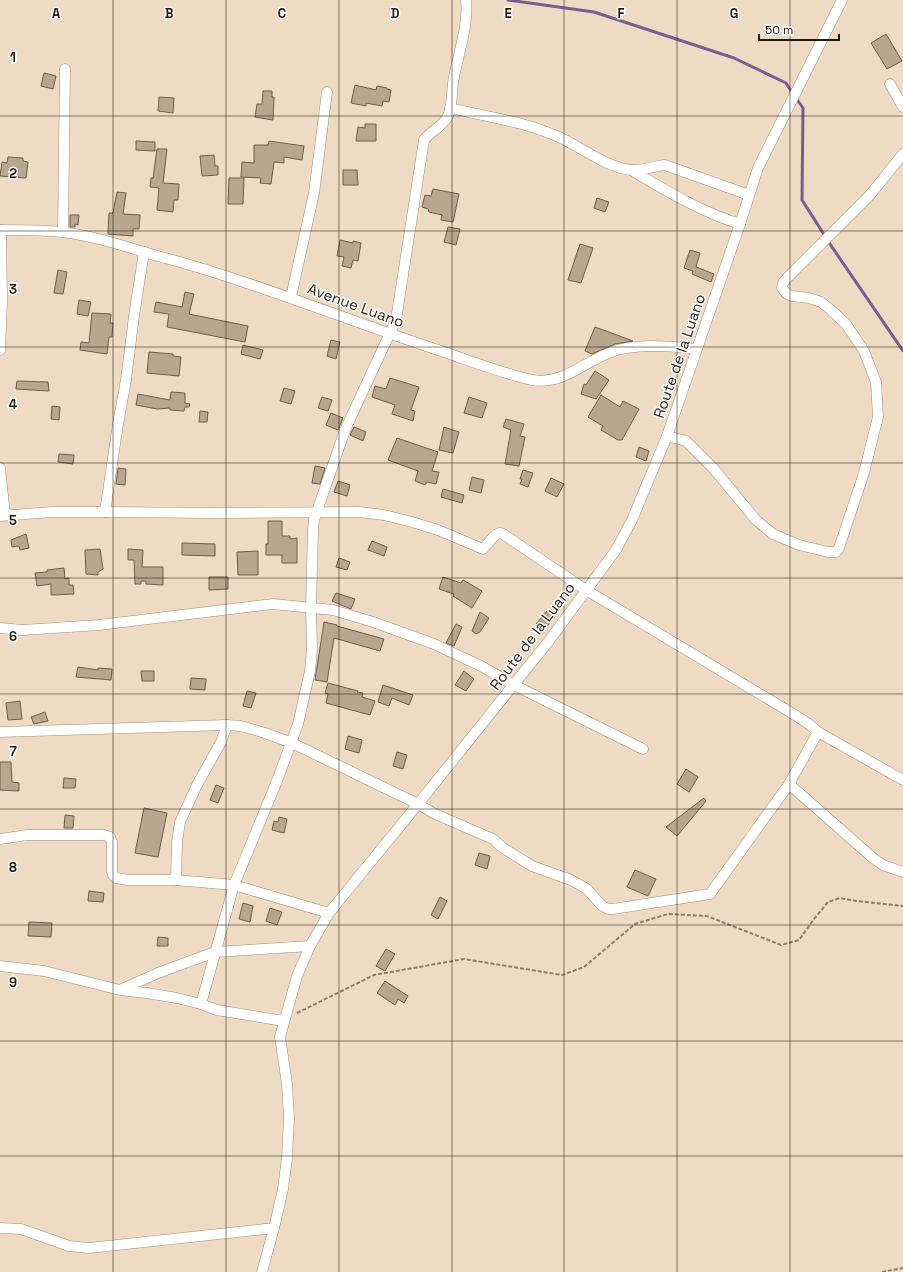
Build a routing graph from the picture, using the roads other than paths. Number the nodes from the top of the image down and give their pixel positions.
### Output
1 (466, 0) edge
2 (842, 0) edge
3 (65, 69) dead end
4 (890, 84) dead end
5 (327, 92) dead end
6 (903, 107) edge
7 (450, 108) junction
8 (903, 154) edge
9 (631, 170) junction
10 (749, 195) junction
11 (740, 224) junction
12 (1, 230) edge
13 (63, 232) junction
14 (144, 252) junction
15 (291, 297) junction
16 (389, 334) junction
17 (697, 349) junction
18 (0, 350) edge
19 (667, 436) junction
20 (0, 468) edge
21 (317, 511) junction
22 (104, 512) junction
23 (3, 515) edge
24 (586, 590) junction
25 (311, 607) junction
26 (0, 628) edge
27 (514, 685) junction
28 (226, 725) junction
29 (0, 732) edge
30 (818, 732) junction
31 (292, 744) junction
32 (643, 749) dead end
33 (903, 780) edge
34 (790, 784) junction
35 (418, 804) junction
36 (0, 840) edge
37 (903, 872) edge
38 (176, 880) junction
39 (234, 886) junction
40 (328, 913) junction
41 (310, 946) junction
42 (216, 952) junction
43 (0, 966) edge
44 (120, 990) junction
45 (201, 1004) junction
46 (284, 1021) junction
47 (0, 1228) edge
48 (274, 1228) junction
49 (262, 1272) edge

1 - 7 street
2 - 10 street, Route de la Luano
3 - 13 street
4 - 6 street
5 - 15 street
7 - 9 street
7 - 16 street
8 - 19 street
9 - 10 street
9 - 11 street
10 - 11 street, Route de la Luano
11 - 17 street, Route de la Luano
12 - 13 street, Avenue Luano
12 - 18 street
13 - 14 street, Avenue Luano
14 - 15 street, Avenue Luano
14 - 22 street
15 - 16 street, Avenue Luano
16 - 17 street, Avenue Luano
16 - 21 street
17 - 19 street, Route de la Luano
19 - 24 street, Route de la Luano
20 - 23 street
21 - 22 street
21 - 24 street
21 - 25 street
22 - 23 street
24 - 27 street, Route de la Luano
24 - 30 street
25 - 26 street
25 - 27 street
25 - 31 street
27 - 32 street
27 - 35 street, Route de la Luano
28 - 29 street
28 - 31 street
28 - 38 street
30 - 33 street
30 - 34 street
31 - 35 street
31 - 39 street
34 - 35 street
34 - 37 street
35 - 40 street, Route de la Luano
36 - 38 street
38 - 39 street
39 - 40 street
39 - 42 street
40 - 41 street, Route de la Luano
41 - 42 street
41 - 46 street, Route de la Luano
42 - 44 street
42 - 45 street
43 - 44 street
44 - 45 street
45 - 46 street
46 - 48 street, Route de la Luano
47 - 48 street
48 - 49 street, Route de la Luano

